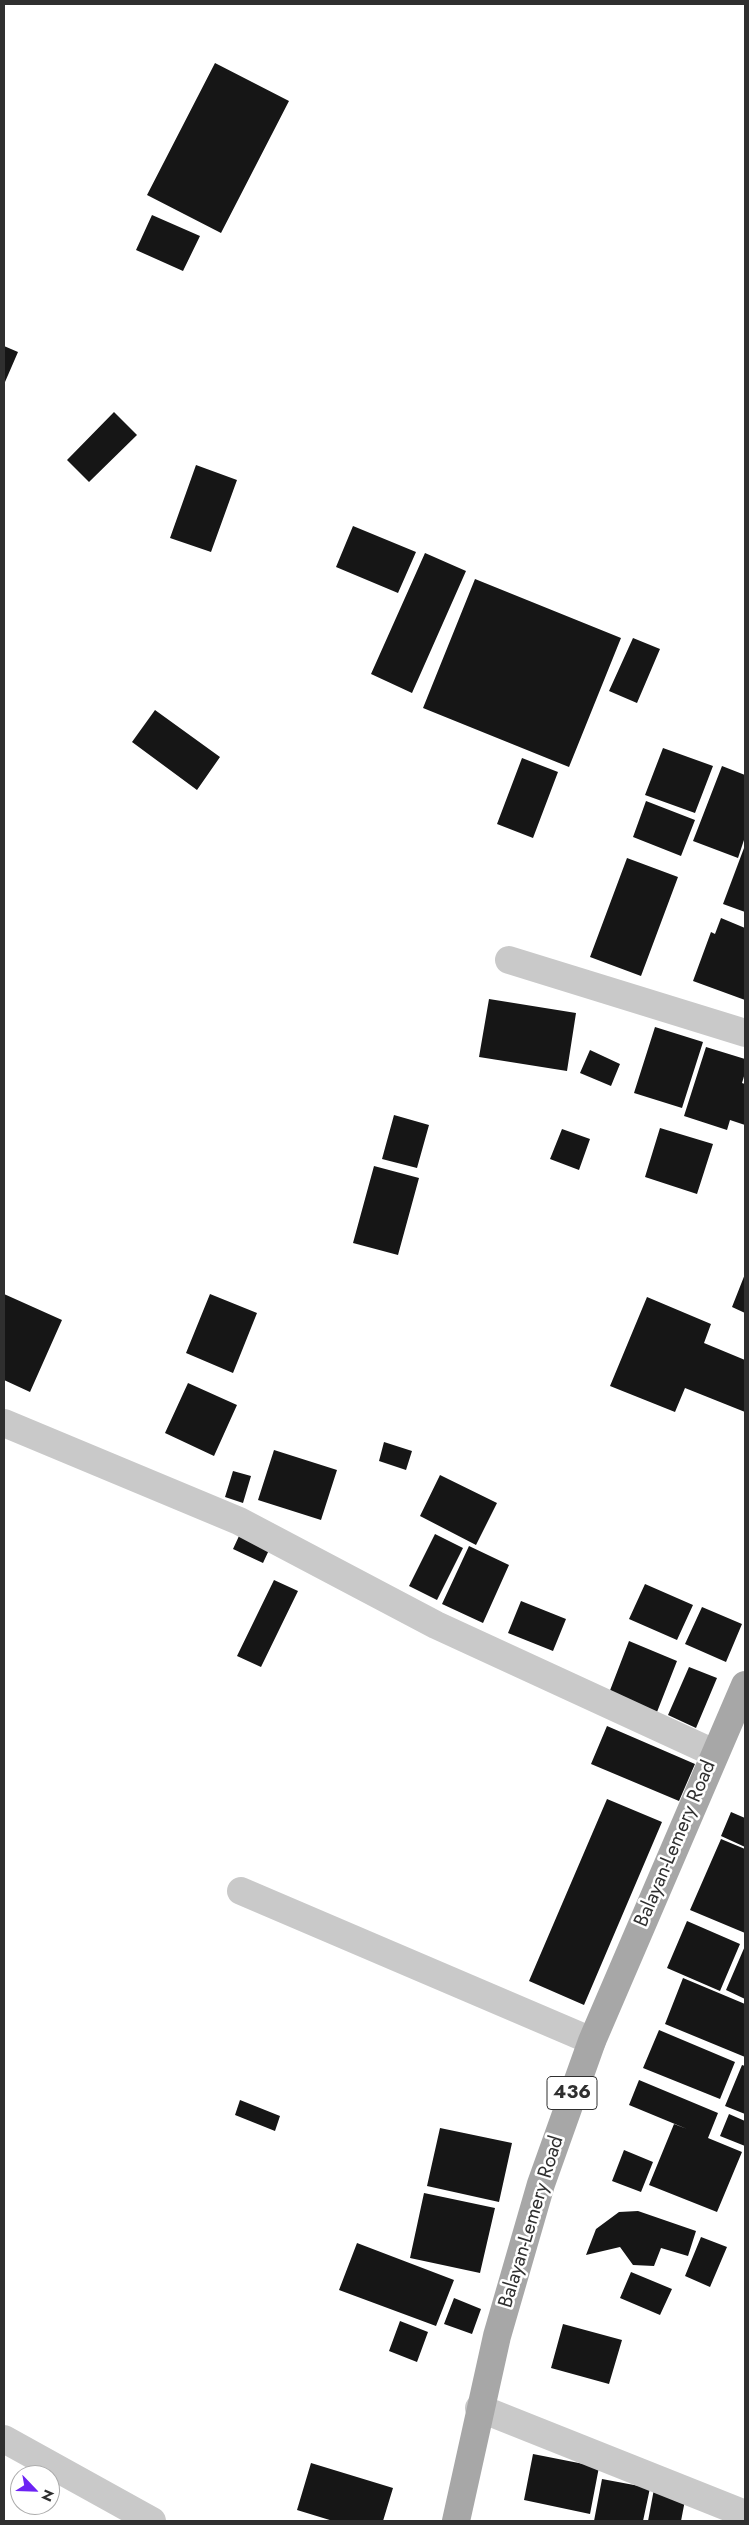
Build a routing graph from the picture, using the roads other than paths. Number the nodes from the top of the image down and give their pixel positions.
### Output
1 (510, 960) dead end
2 (745, 1033) edge
3 (4, 1423) edge
4 (745, 1685) edge
5 (714, 1753) junction
6 (241, 1891) dead end
7 (592, 2041) junction
8 (479, 2408) junction
9 (4, 2439) edge
10 (745, 2514) edge
11 (152, 2521) edge
12 (456, 2521) edge

1 - 2 street
3 - 5 street
4 - 5 main road, Balayan-Lemery Road / 436
5 - 7 main road, Balayan-Lemery Road / 436
6 - 7 street
7 - 8 main road, Balayan-Lemery Road / 436
8 - 10 street
8 - 12 main road, Balayan-Lemery Road / 436
9 - 11 street

